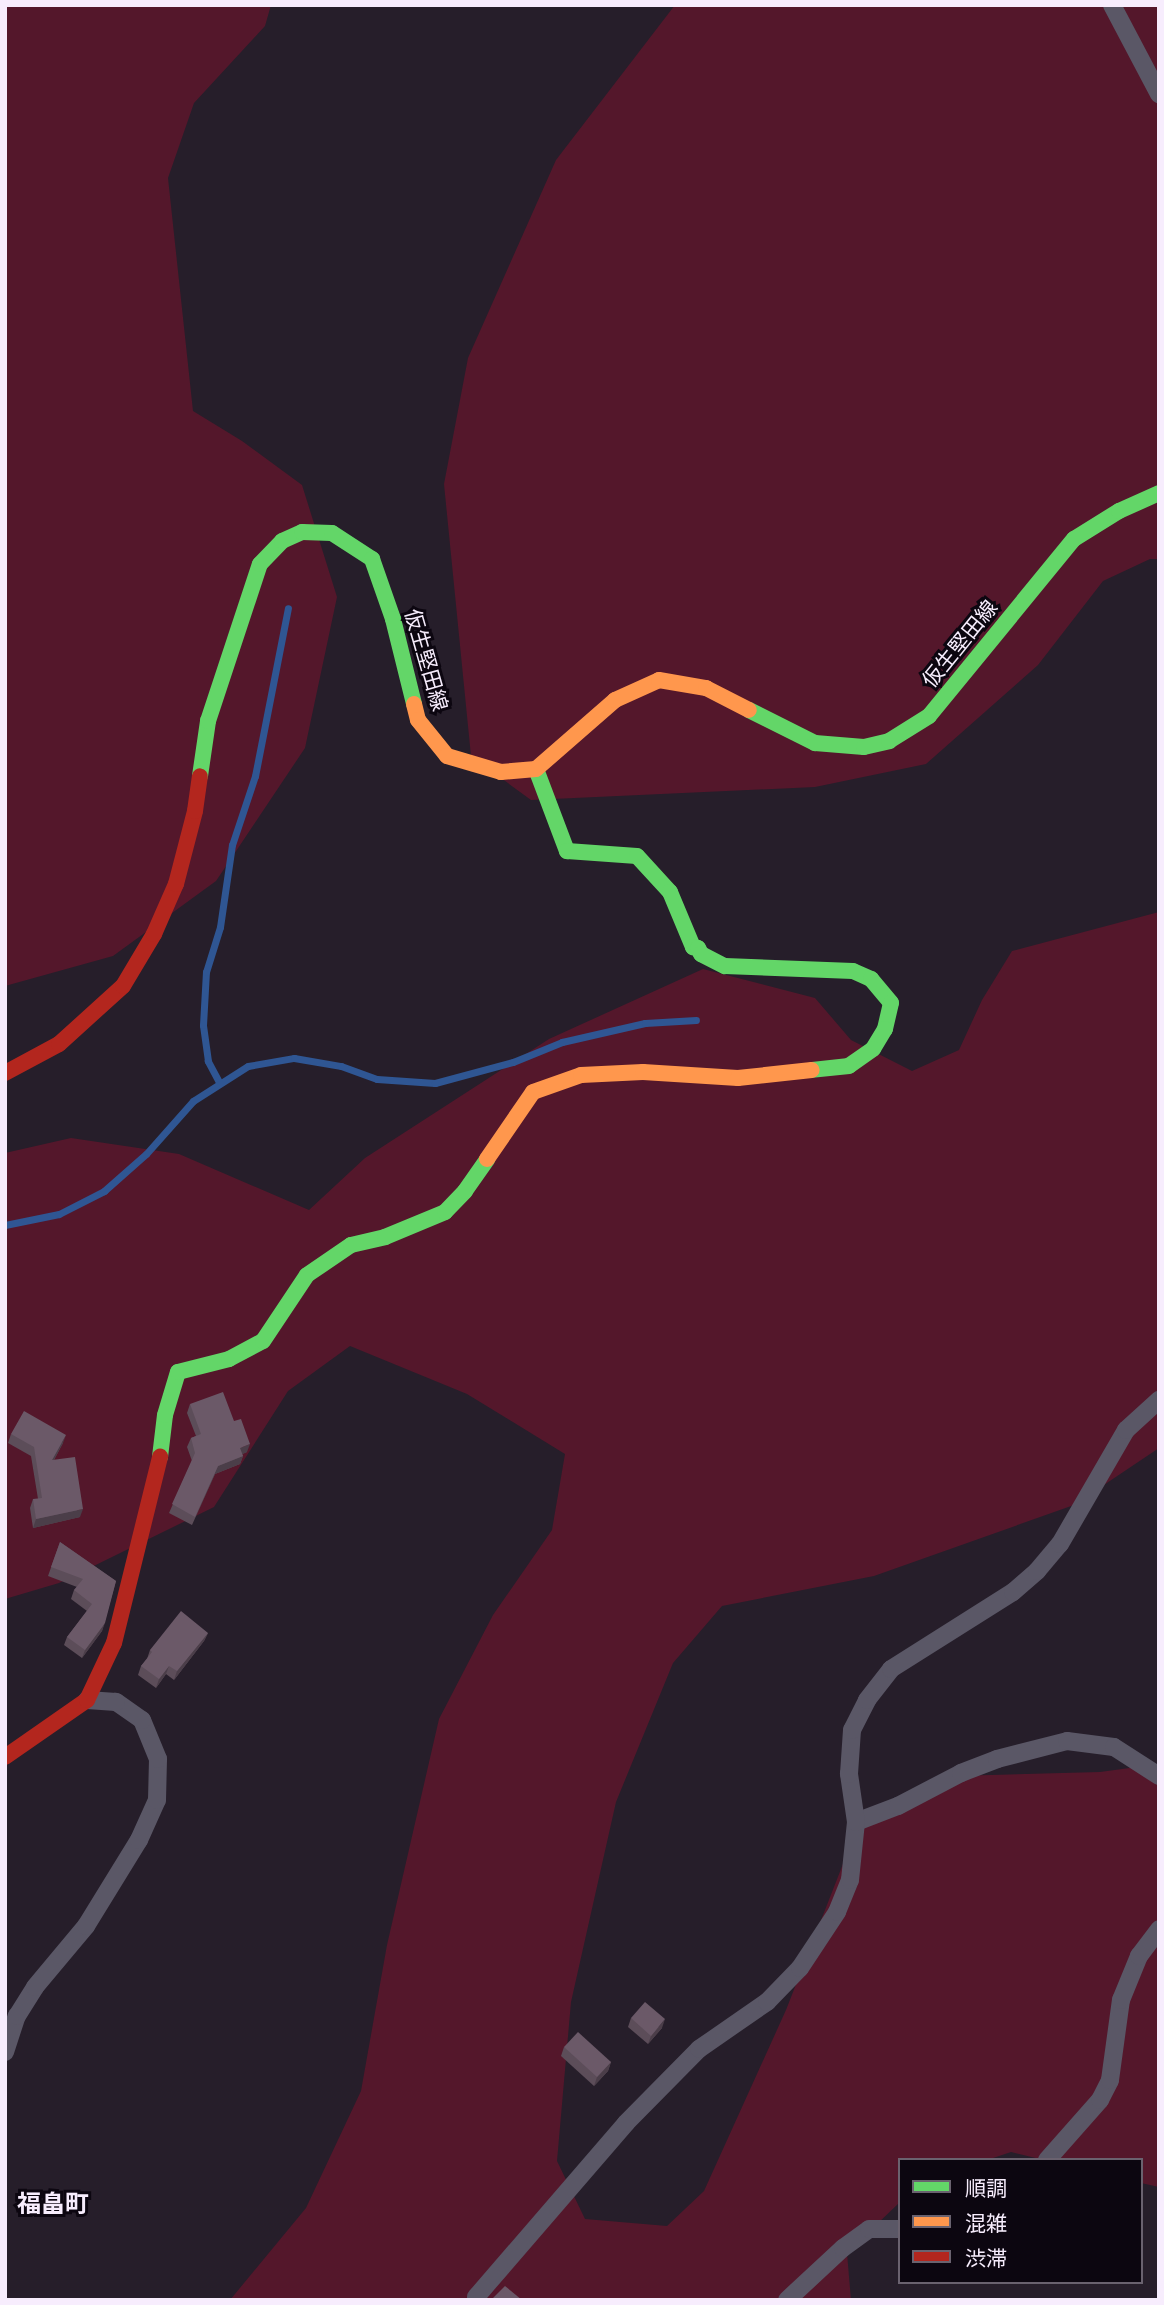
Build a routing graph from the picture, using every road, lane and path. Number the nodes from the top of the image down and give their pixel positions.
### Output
1 (1112, 5) edge
2 (1159, 94) edge
3 (1159, 494) edge
4 (536, 769) junction
5 (5, 1073) edge
6 (1159, 1400) edge
7 (87, 1700) junction
8 (5, 1757) edge
9 (1159, 1776) edge
10 (856, 1822) junction
11 (1159, 1929) edge
12 (5, 2052) edge
13 (1049, 2158) edge
14 (898, 2229) edge
15 (477, 2297) dead end
16 (787, 2300) edge

1 - 2 street
3 - 4 main road, 仮生堅田線
4 - 5 main road, 仮生堅田線
4 - 7 main road
6 - 10 street
7 - 8 main road
7 - 12 street
9 - 10 street
10 - 15 street
11 - 13 street
14 - 16 street

